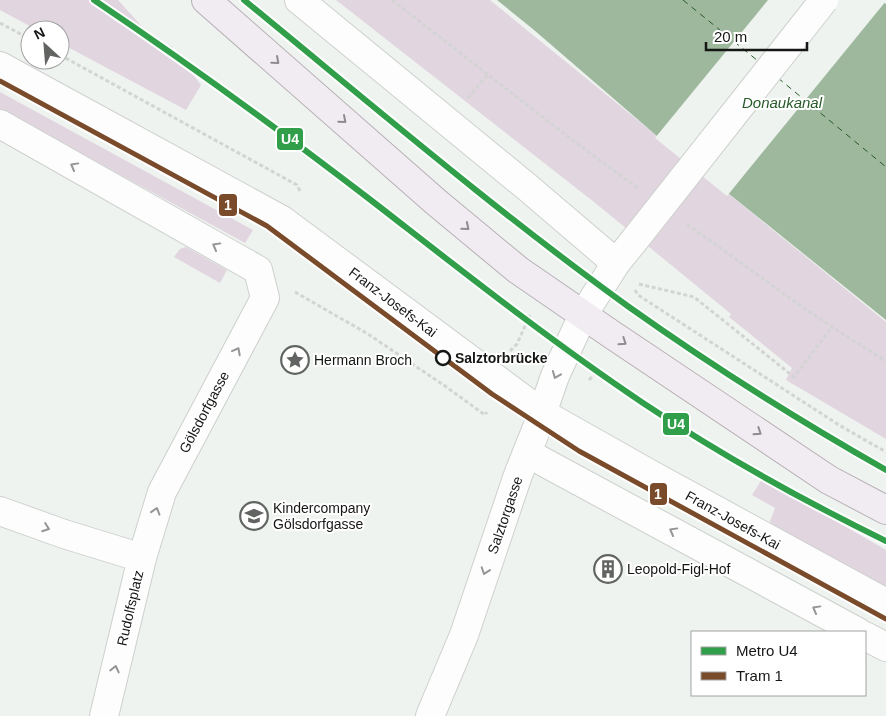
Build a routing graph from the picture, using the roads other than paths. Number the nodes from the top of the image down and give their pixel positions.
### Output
1 (206, 0) edge
2 (299, 0) edge
3 (824, 0) edge
4 (0, 66) edge
5 (0, 124) edge
6 (625, 252) junction
7 (583, 315) junction
8 (542, 412) junction
9 (527, 453) junction
10 (886, 510) edge
11 (0, 511) edge
12 (142, 558) junction
13 (886, 603) edge
14 (856, 631) edge
15 (866, 637) edge
16 (886, 647) edge
17 (108, 715) edge
18 (430, 716) edge

1 -> 7 main road
2 - 6 street
3 - 6 street, bridge
4 - 8 street, Franz-Josefs-Kai
12 -> 5 street, Gölsdorfgasse
6 - 7 street
7 -> 8 street, Salztorgasse
7 -> 10 main road
8 - 9 street, Salztorgasse
8 - 13 street, Franz-Josefs-Kai
14 -> 9 street
9 -> 18 street, Salztorgasse
11 -> 12 street, Rudolfsplatz
17 -> 12 street, Rudolfsplatz
15 - 16 street

